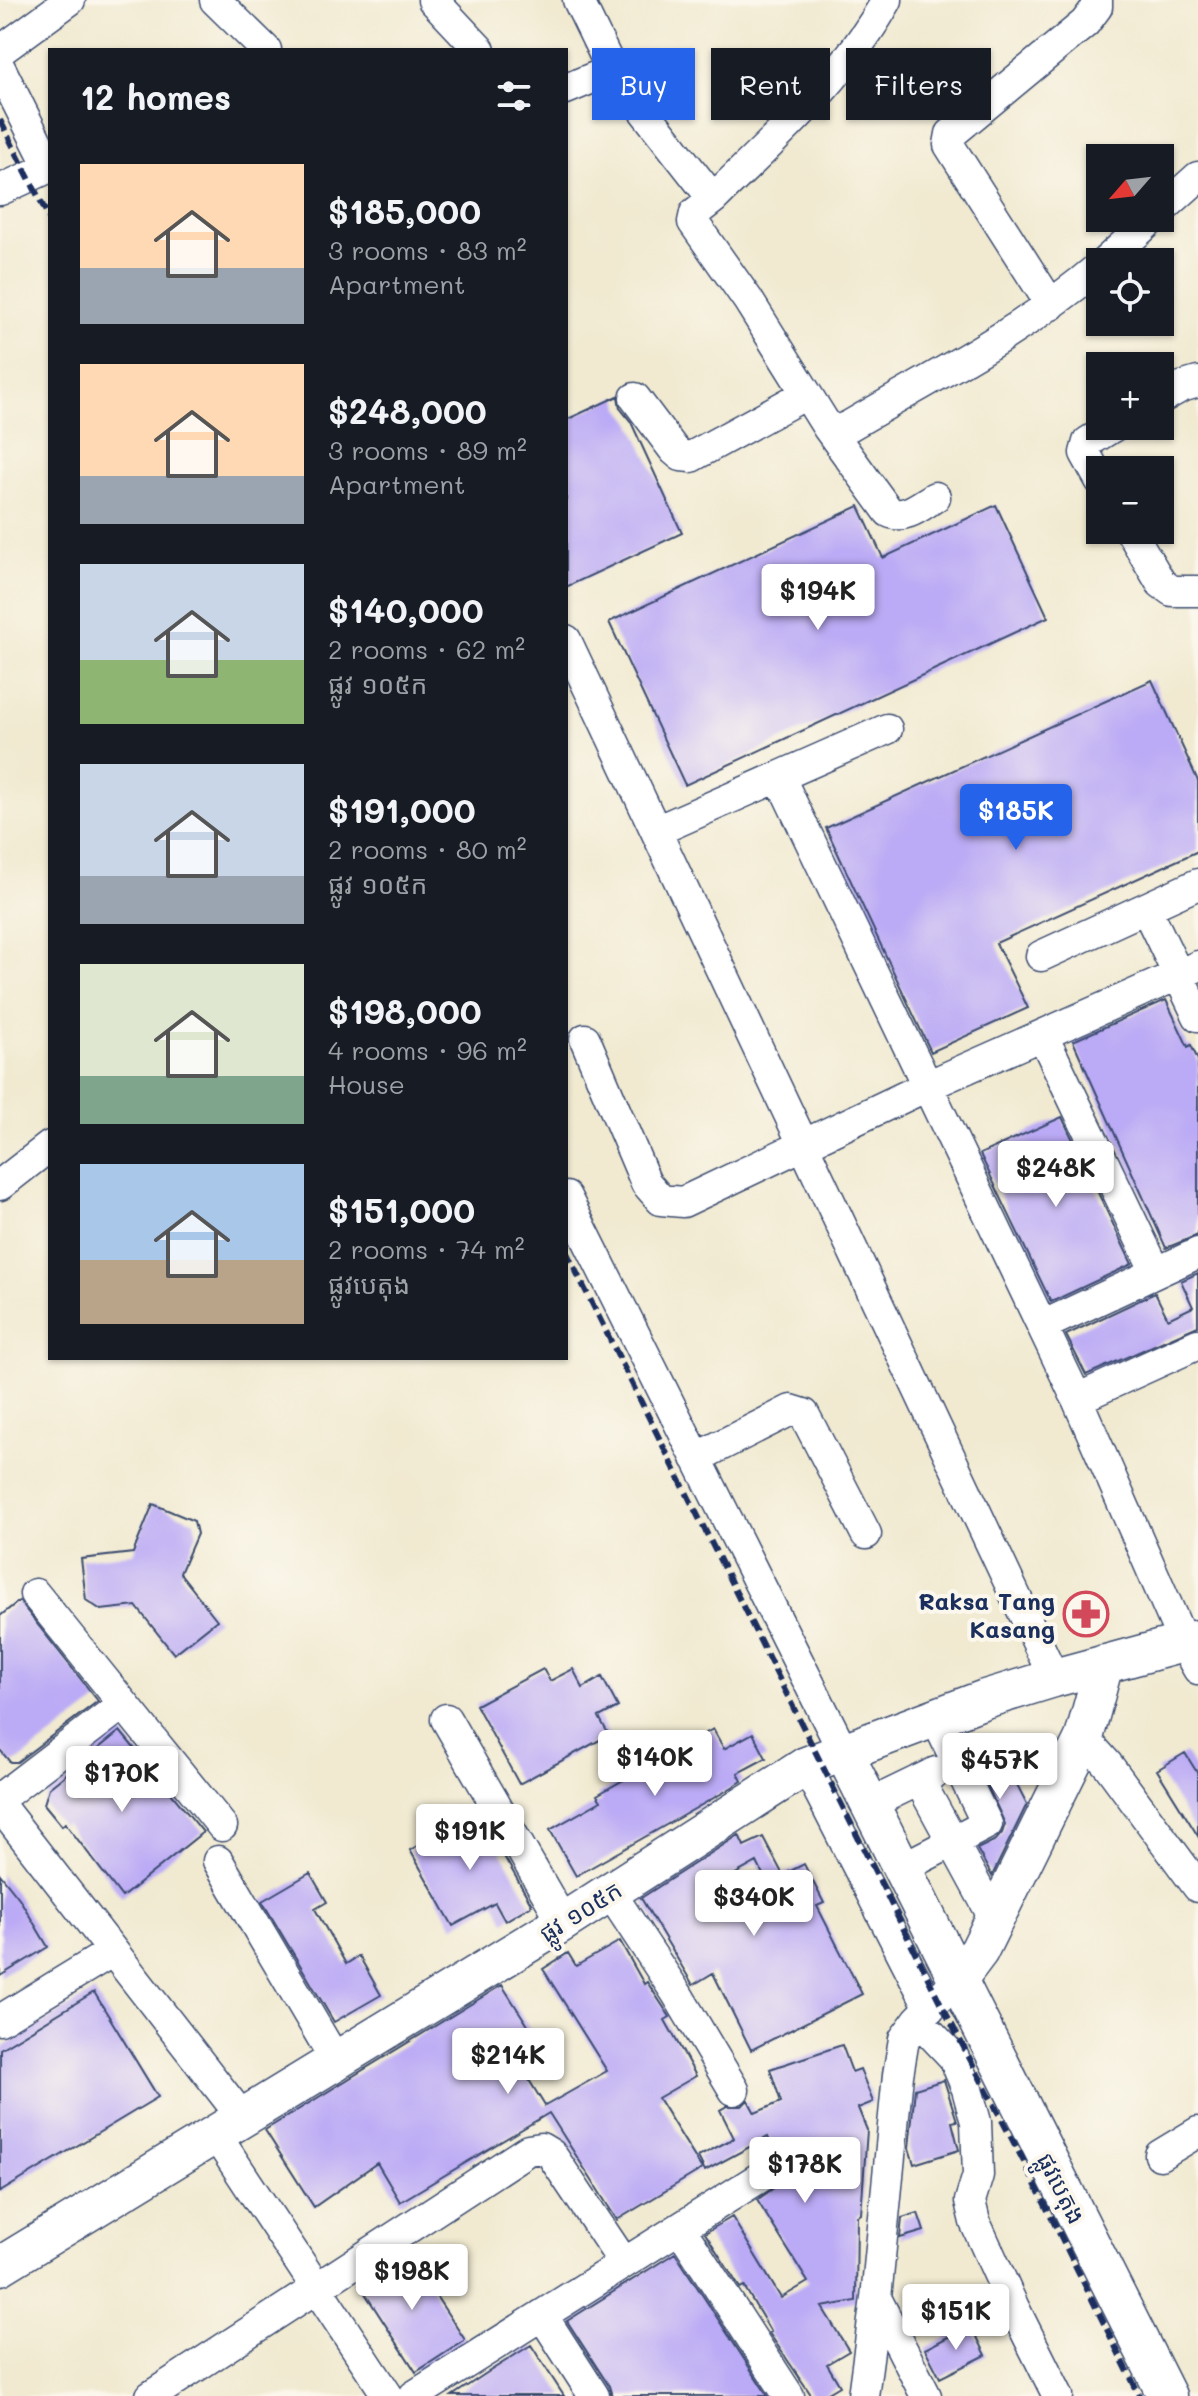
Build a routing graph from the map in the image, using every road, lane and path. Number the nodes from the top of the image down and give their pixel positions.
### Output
1 (70, 0) edge
2 (215, 0) edge
3 (433, 0) edge
4 (578, 0) edge
5 (887, 0) edge
6 (1097, 0) edge
7 (264, 48) edge
8 (478, 48) edge
9 (601, 48) edge
10 (0, 51) edge
11 (0, 68) edge
12 (592, 78) edge
13 (568, 88) edge
14 (651, 120) edge
15 (48, 163) edge
16 (48, 168) edge
17 (1198, 177) edge
18 (0, 190) edge
19 (1174, 198) edge
20 (713, 199) junction
21 (1138, 232) edge
22 (1120, 248) edge
23 (1086, 277) edge
24 (1051, 305) junction
25 (1198, 382) edge
26 (1174, 391) edge
27 (806, 394) junction
28 (635, 398) dead end
29 (828, 428) junction
30 (935, 497) dead end
31 (1138, 544) edge
32 (1198, 591) edge
33 (568, 644) edge
34 (887, 729) dead end
35 (780, 778) junction
36 (656, 831) junction
37 (1198, 884) edge
38 (1146, 908) junction
39 (1041, 956) dead end
40 (1188, 971) edge
41 (1198, 1016) edge
42 (1043, 1036) junction
43 (585, 1039) dead end
44 (927, 1086) junction
45 (804, 1146) junction
46 (48, 1148) edge
47 (0, 1185) edge
48 (568, 1201) edge
49 (1198, 1253) edge
50 (1156, 1272) junction
51 (1042, 1326) junction
52 (1195, 1352) edge
53 (1077, 1399) junction
54 (696, 1458) junction
55 (866, 1534) dead end
56 (35, 1594) dead end
57 (1193, 1651) edge
58 (1104, 1664) junction
59 (1054, 1678) junction
60 (123, 1704) junction
61 (935, 1717) junction
62 (446, 1719) dead end
63 (1084, 1738) junction
64 (843, 1751) junction
65 (957, 1762) junction
66 (806, 1766) junction
67 (919, 1780) junction
68 (0, 1798) edge
69 (870, 1804) junction
70 (0, 1806) edge
71 (222, 1826) dead end
72 (952, 1842) junction
73 (218, 1861) dead end
74 (902, 1868) junction
75 (1198, 1887) edge
76 (610, 1892) junction
77 (995, 1920) junction
78 (563, 1922) junction
79 (113, 1951) junction
80 (958, 1979) junction
81 (924, 2014) junction
82 (0, 2020) edge
83 (336, 2061) junction
84 (734, 2090) dead end
85 (229, 2125) junction
86 (1198, 2132) edge
87 (1160, 2155) dead end
88 (770, 2171) dead end
89 (680, 2228) junction
90 (624, 2263) junction
91 (0, 2266) edge
92 (317, 2289) junction
93 (876, 2298) junction
94 (542, 2315) junction
95 (151, 2396) edge
96 (388, 2396) edge
97 (414, 2396) edge
98 (594, 2396) edge
99 (789, 2396) edge
100 (863, 2396) edge
101 (926, 2396) edge
102 (1058, 2396) edge
103 (1167, 2396) edge

1 - 10 street
2 - 7 street
3 - 8 street
4 - 9 street
5 - 20 street
6 - 24 street
11 - 15 street
12 - 13 street
14 - 20 street
16 - 18 street
17 - 19 street
20 - 27 street
21 - 22 street
23 - 24 street
24 - 29 street
25 - 26 street
27 - 28 street
27 - 29 street
29 - 30 street
31 - 32 street
33 - 36 street
34 - 35 street
35 - 36 street
35 - 44 street
36 - 45 street
37 - 38 street
38 - 39 street
38 - 40 street
40 - 41 street
40 - 42 street
42 - 44 street
42 - 50 street
43 - 45 street
44 - 45 street
44 - 51 street
45 - 59 street
46 - 47 street
48 - 54 street
49 - 50 street
50 - 51 street
51 - 53 street
52 - 53 street
53 - 57 street
54 - 55 street
54 - 64 street
56 - 60 street
57 - 58 main road, ផ្លូវ ១០៥ក
58 - 59 main road, ផ្លូវ ១០៥ក
58 - 63 main road
59 - 61 main road, ផ្លូវ ១០៥ក
60 - 68 street
60 - 71 street
61 - 64 main road, ផ្លូវ ១០៥ក
61 - 65 street
62 - 78 street
63 - 75 street
63 - 77 main road
64 - 66 main road, ផ្លូវ ១០៥ក
64 - 69 main road, ផ្លូវបេតុង
65 - 67 street
65 - 72 street
66 - 76 main road, ផ្លូវ ១០៥ក
66 - 81 street
67 - 69 street
67 - 72 street
69 - 74 main road, ផ្លូវបេតុង
70 - 79 street
72 - 74 street
72 - 77 street
73 - 83 street
74 - 80 main road, ផ្លូវបេតុង
76 - 78 main road, ផ្លូវ ១០៥ក
76 - 84 street
77 - 80 main road
78 - 83 main road, ផ្លូវ ១០៥ក
79 - 82 street
79 - 85 street
80 - 81 street
80 - 103 main road, ផ្លូវបេតុង
81 - 93 street
81 - 102 street
83 - 85 main road, ផ្លូវ ១០៥ក
85 - 91 main road, ផ្លូវ ១០៥ក
85 - 92 street
86 - 87 street
88 - 89 street
89 - 90 street
89 - 99 street
90 - 92 street
90 - 94 street
92 - 95 street
92 - 96 street
93 - 100 street
93 - 101 street
94 - 97 street
94 - 98 street

